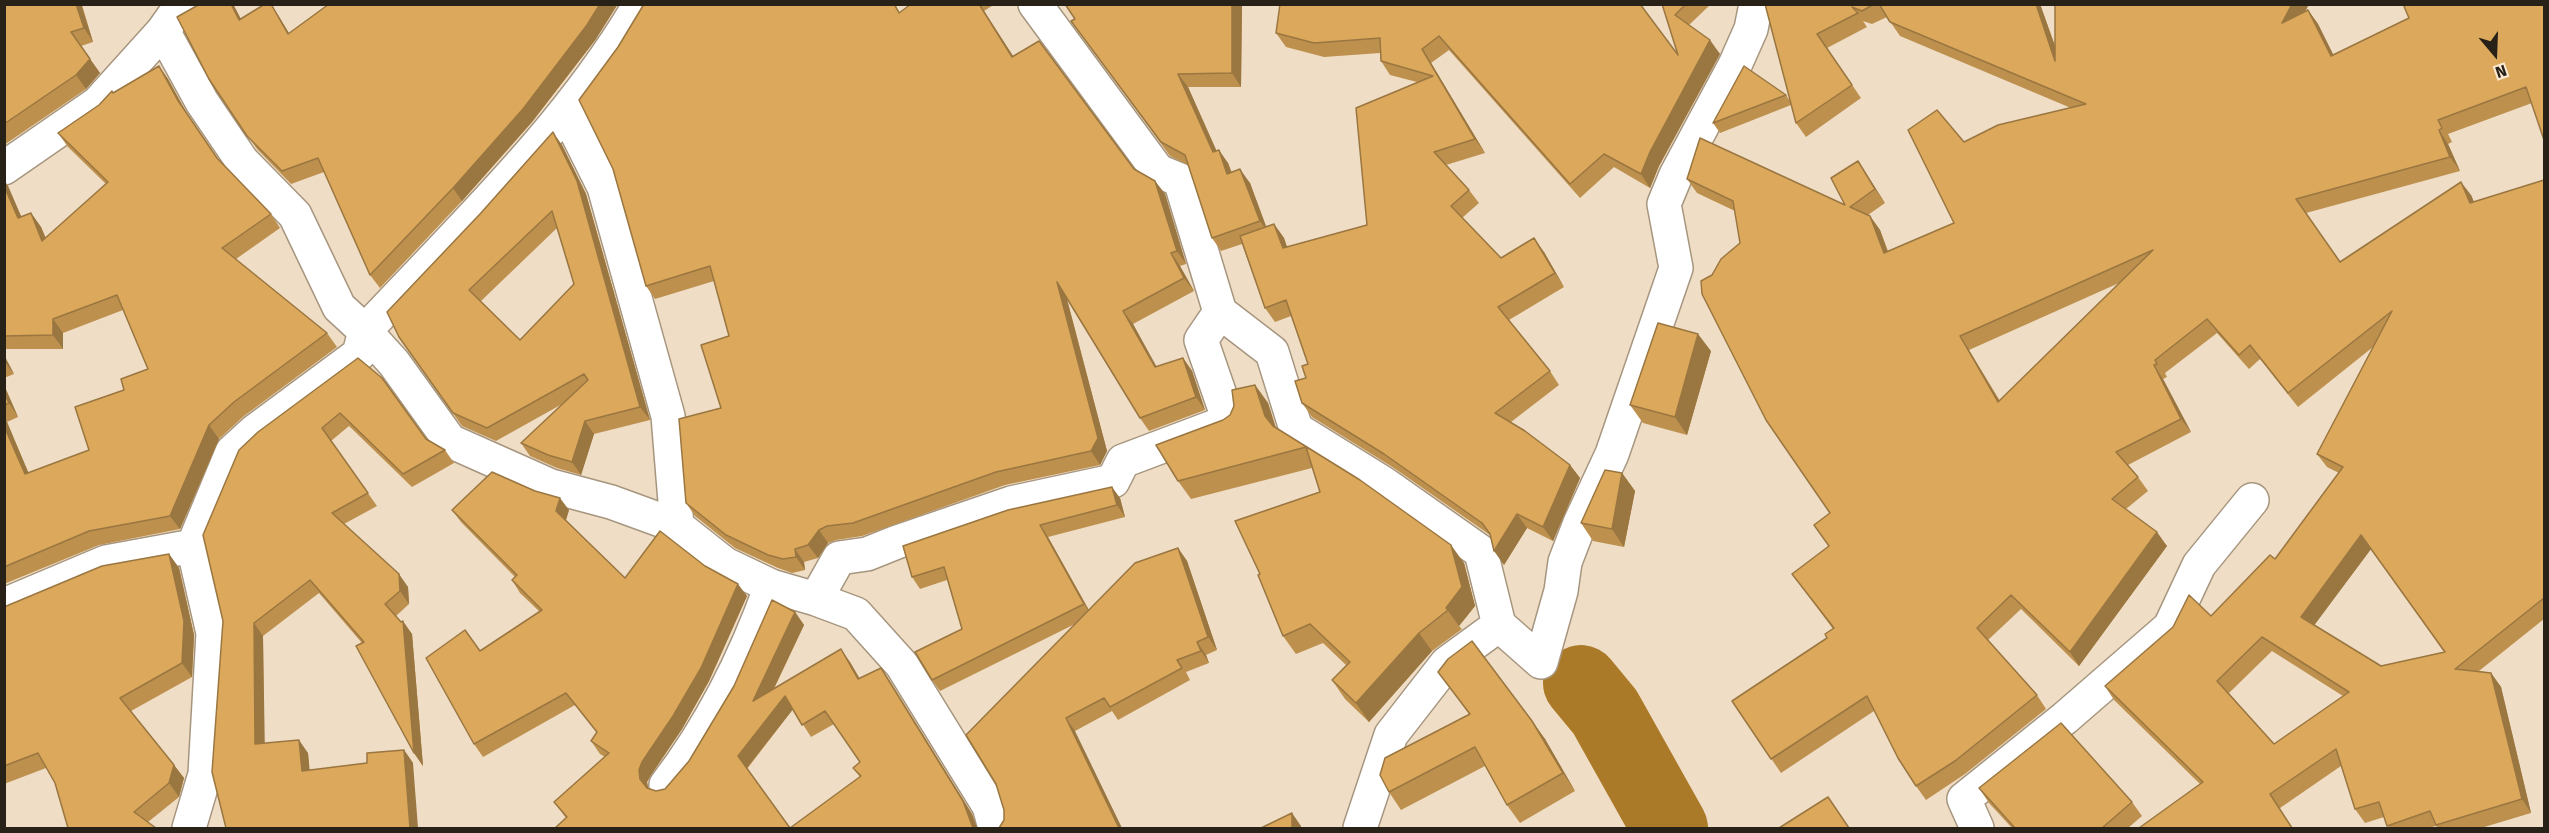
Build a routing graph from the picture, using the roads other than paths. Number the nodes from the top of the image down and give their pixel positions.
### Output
1 (640, 4) edge
2 (1035, 4) edge
3 (1756, 4) edge
4 (174, 13) edge
5 (567, 112) junction
6 (4, 168) edge
7 (1220, 312) junction
8 (365, 331) junction
9 (2252, 500) dead end
10 (677, 526) junction
11 (193, 546) junction
12 (771, 586) junction
13 (816, 598) junction
14 (4, 604) edge
15 (1499, 625) junction
16 (666, 785) edge
17 (189, 828) edge
18 (995, 828) edge
19 (1360, 828) edge
20 (1977, 828) edge

1 - 5 street
2 - 7 street
3 - 15 street
4 - 6 street
4 - 8 street
5 - 8 street
5 - 10 street
7 - 13 street
7 - 15 street
8 - 10 street
8 - 11 street
9 - 20 street
10 - 12 street
11 - 14 street
11 - 17 street
12 - 13 street
12 - 16 street
13 - 18 street
15 - 19 street

